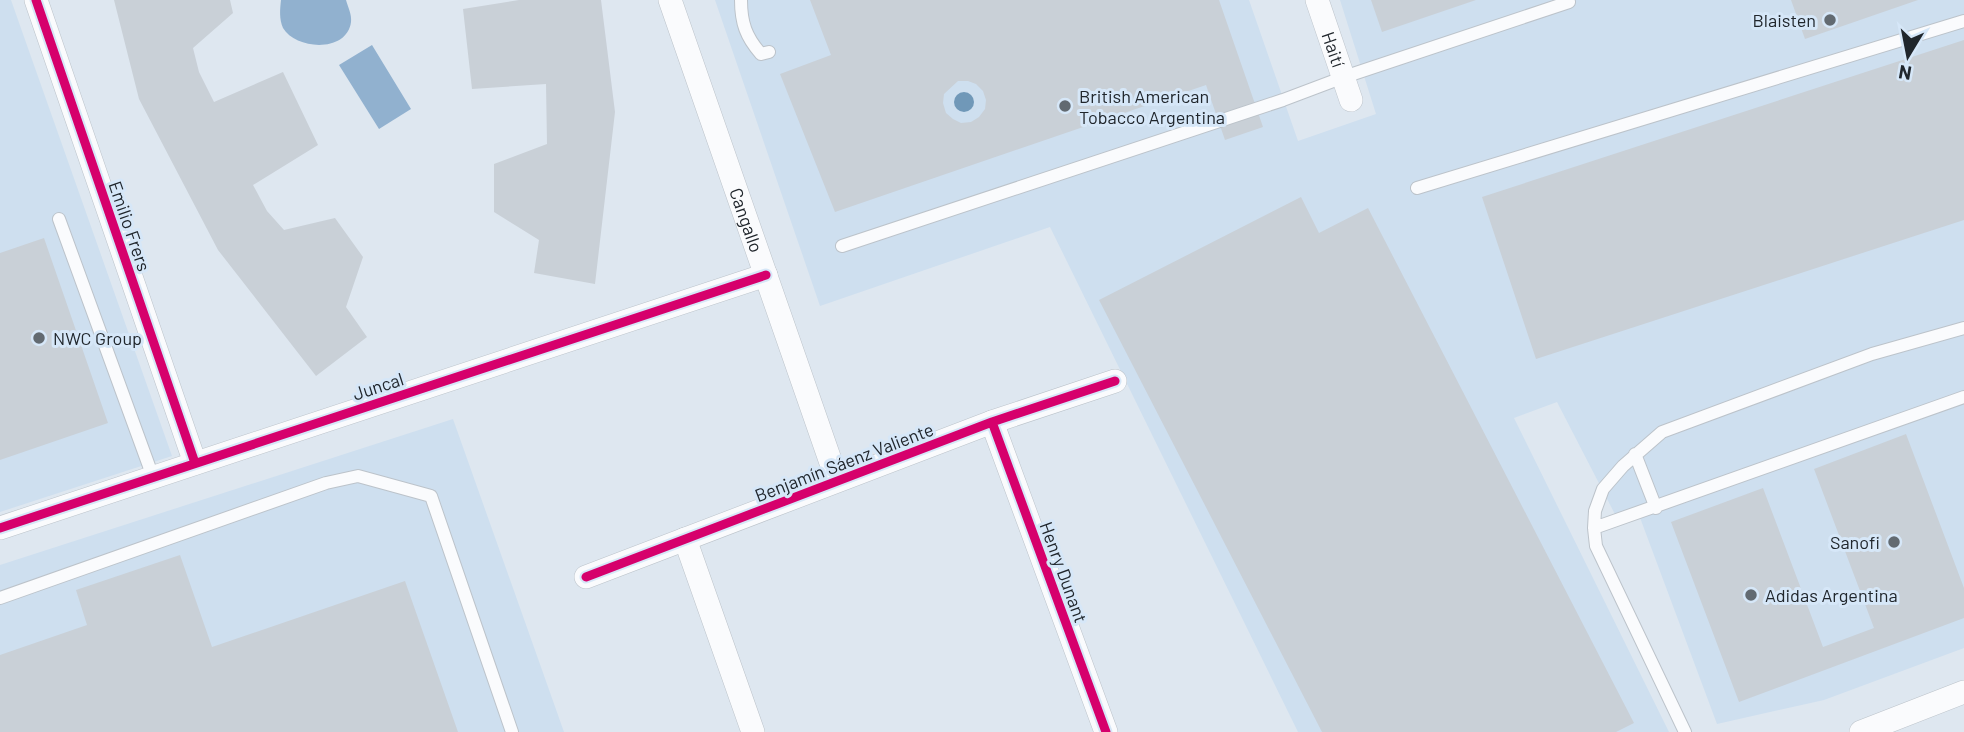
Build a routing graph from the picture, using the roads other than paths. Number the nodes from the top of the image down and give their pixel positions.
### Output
1 (36, 0) edge
2 (670, 0) edge
3 (741, 0) edge
4 (1317, 0) edge
5 (1569, 2) dead end
6 (1964, 21) edge
7 (769, 52) dead end
8 (1344, 77) junction
9 (1351, 100) dead end
10 (1417, 188) dead end
11 (59, 219) dead end
12 (842, 246) dead end
13 (766, 275) junction
14 (1964, 328) edge
15 (1115, 382) dead end
16 (1964, 397) edge
17 (992, 422) junction
18 (1635, 454) junction
19 (195, 463) junction
20 (153, 477) junction
21 (837, 480) junction
22 (1657, 508) junction
23 (0, 528) edge
24 (1594, 528) junction
25 (685, 539) junction
26 (586, 578) dead end
27 (0, 598) edge
28 (1964, 692) edge
29 (512, 732) edge
30 (753, 732) edge
31 (1106, 732) edge
32 (1685, 732) edge
33 (1861, 732) edge

1 - 19 street, Emilio Frers
2 - 13 street, Cangallo
3 - 7 lane
4 - 8 street, Haití
5 - 8 lane
6 - 10 lane
8 - 9 street, Haití
8 - 12 lane
11 - 20 lane
13 - 19 street, Juncal
13 - 21 street, Cangallo
14 - 18 lane
15 - 17 street, Benjamín Sáenz Valiente
16 - 22 lane
17 - 21 street, Benjamín Sáenz Valiente
17 - 31 street, Henry Dunant
18 - 22 lane
18 - 24 lane
19 - 20 street, Juncal
20 - 23 street, Juncal
21 - 25 street, Benjamín Sáenz Valiente
22 - 24 lane
24 - 32 lane
25 - 26 street, Benjamín Sáenz Valiente
25 - 30 street
27 - 29 lane
28 - 33 street

